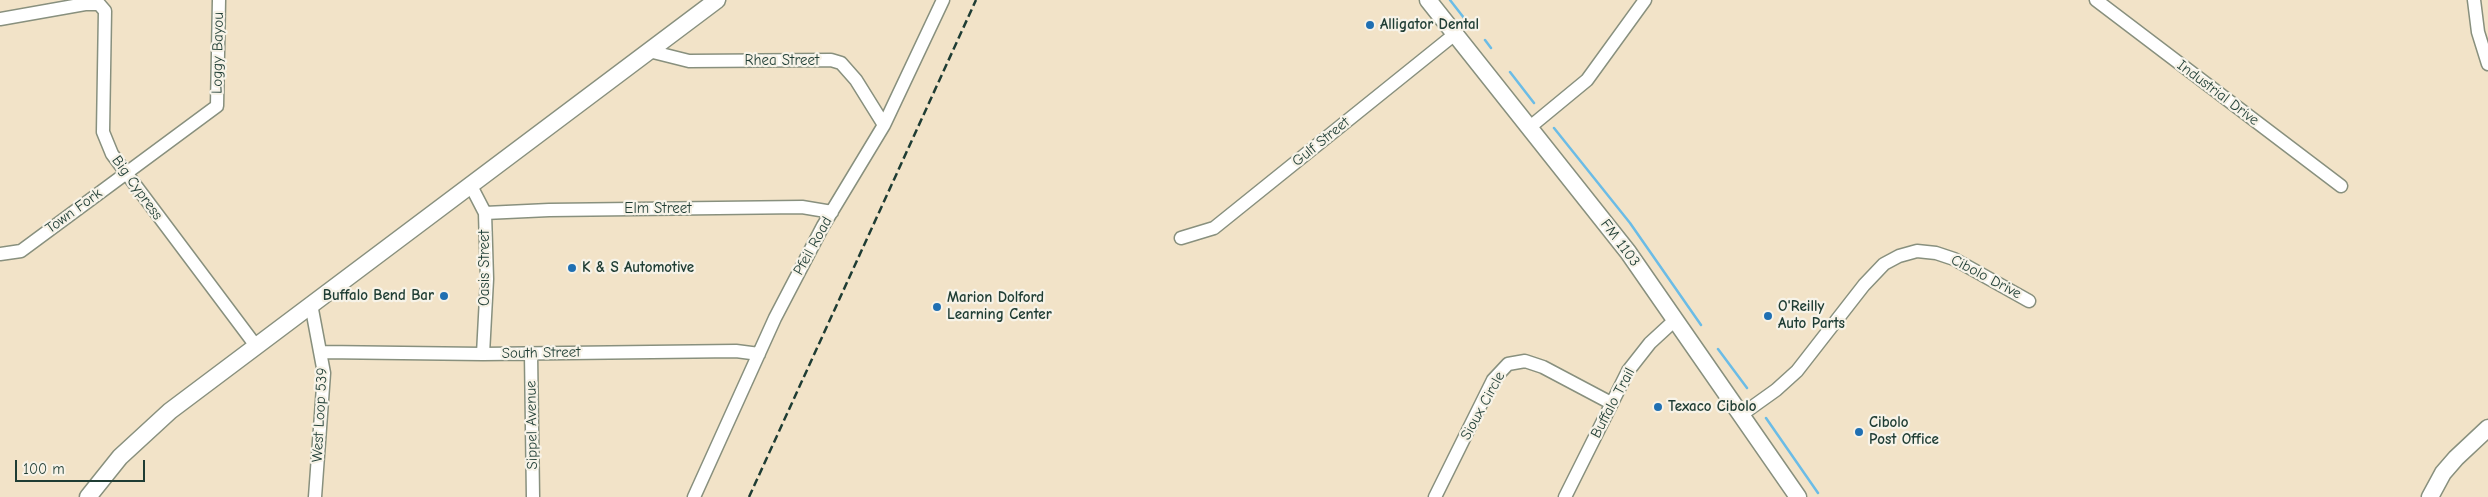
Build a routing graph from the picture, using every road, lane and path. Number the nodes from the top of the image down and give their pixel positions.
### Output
1 (219, 0) edge
2 (717, 0) edge
3 (943, 0) edge
4 (1428, 0) edge
5 (1645, 0) edge
6 (2096, 0) edge
7 (2474, 0) edge
8 (0, 19) edge
9 (1455, 34) junction
10 (649, 51) junction
11 (2488, 64) edge
12 (216, 106) joint
13 (884, 125) junction
14 (1530, 127) junction
15 (125, 174) junction
16 (470, 184) junction
17 (2341, 186) dead end
18 (832, 212) junction
19 (485, 214) junction
20 (1181, 238) dead end
21 (0, 254) edge
22 (2029, 301) dead end
23 (311, 304) junction
24 (1676, 320) junction
25 (256, 346) junction
26 (322, 352) junction
27 (531, 353) junction
28 (483, 354) junction
29 (759, 354) junction
30 (1611, 403) junction
31 (1741, 415) junction
32 (2488, 428) edge
33 (88, 497) edge
34 (315, 497) edge
35 (533, 497) edge
36 (694, 497) edge
37 (1435, 497) edge
38 (1565, 497) edge
39 (1798, 497) edge
40 (2430, 497) edge

1 - 12 street, Loggy Bayou
2 - 10 main road
3 - 13 street, Pfeil Road
4 - 9 main road, FM 1103 / FM 1103
5 - 14 street
6 - 17 street, Industrial Drive
7 - 11 street
8 - 15 street, Big Cypress
9 - 14 main road, FM 1103 / FM 1103
9 - 20 street, Gulf Street
10 - 13 street, Rhea Street
10 - 16 main road
12 - 15 street, Town Fork
13 - 18 street, Pfeil Road
14 - 24 main road, FM 1103 / FM 1103
15 - 21 street, Town Fork
15 - 25 street, Big Cypress
16 - 19 street, Oasis Street
16 - 23 main road
18 - 19 street, Elm Street
18 - 29 street, Pfeil Road
19 - 28 street, Oasis Street
22 - 31 street, Cibolo Drive
23 - 25 main road
23 - 26 street, West Loop 539
24 - 30 street, Buffalo Trail
24 - 31 main road, FM 1103 / FM 1103
25 - 33 main road
26 - 28 street, South Street
26 - 34 street, West Loop 539
27 - 28 street, South Street
27 - 29 street, South Street
27 - 35 street, Sippel Avenue
29 - 36 street, Pfeil Road
30 - 37 street, Sioux Circle
30 - 38 street, Buffalo Trail
31 - 39 main road, FM 1103 / FM 1103
32 - 40 main road

